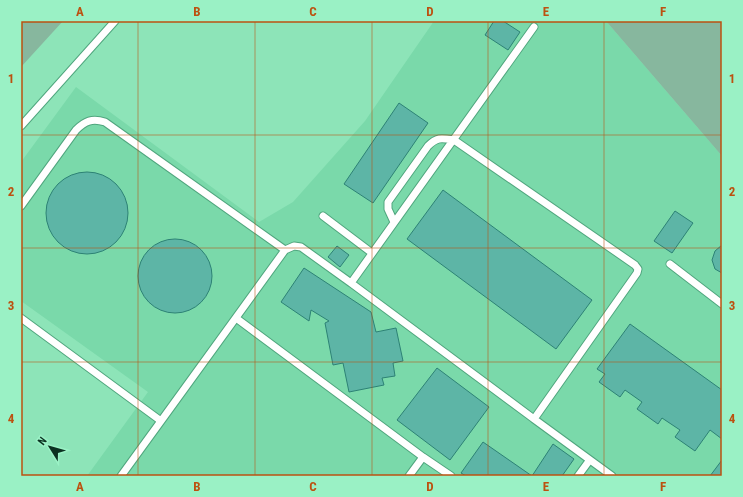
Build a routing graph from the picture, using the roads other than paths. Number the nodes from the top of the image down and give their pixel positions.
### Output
1 (115, 21) edge
2 (534, 28) dead end
3 (21, 126) edge
4 (454, 140) junction
5 (21, 206) edge
6 (323, 216) dead end
7 (394, 222) junction
8 (285, 250) junction
9 (372, 253) junction
10 (670, 264) dead end
11 (351, 283) junction
12 (722, 304) edge
13 (21, 318) edge
14 (236, 318) junction
15 (534, 418) junction
16 (160, 421) junction
17 (423, 457) junction
18 (590, 461) junction
19 (121, 476) edge
20 (409, 476) edge
21 (451, 476) edge
22 (578, 476) edge
23 (612, 476) edge

1 - 3 lane
2 - 4 lane
4 - 7 lane
4 - 7 lane
4 - 15 lane
5 - 8 lane
6 - 9 lane
7 - 9 lane
8 - 11 lane
8 - 14 lane
9 - 11 lane
10 - 12 lane
11 - 15 lane
13 - 16 lane
14 - 16 lane
14 - 17 lane
15 - 18 lane
16 - 19 lane
17 - 20 lane
17 - 21 lane
18 - 22 lane
18 - 23 lane

